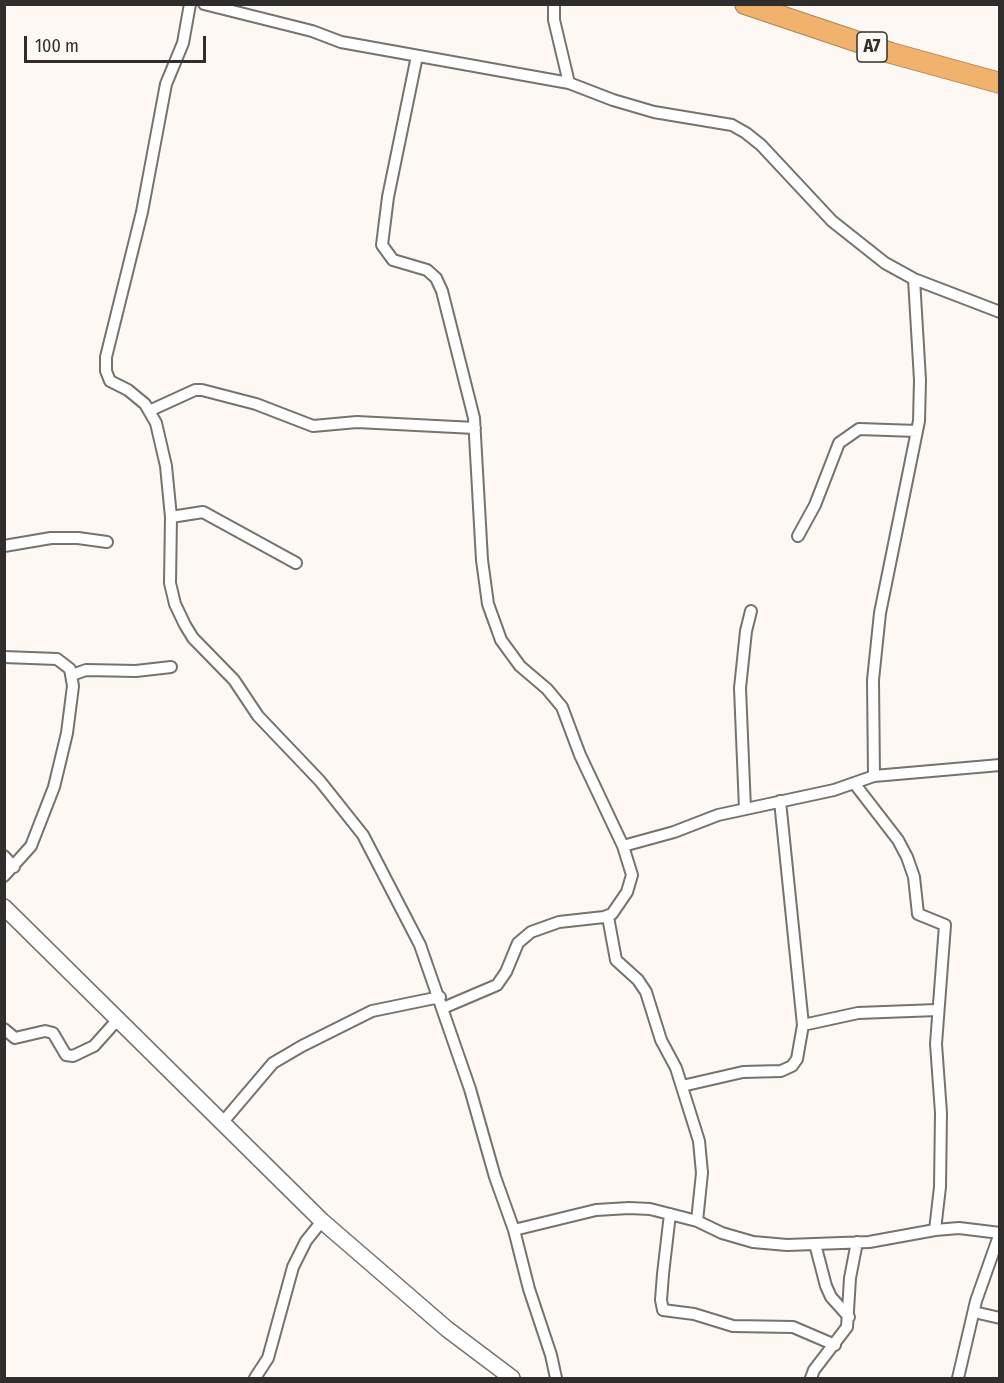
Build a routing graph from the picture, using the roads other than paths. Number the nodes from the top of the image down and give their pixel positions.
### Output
1 (190, 4) edge
2 (204, 4) edge
3 (554, 4) edge
4 (745, 4) edge
5 (770, 4) edge
6 (417, 56) junction
7 (999, 73) edge
8 (569, 83) junction
9 (999, 83) edge
10 (914, 279) junction
11 (999, 312) edge
12 (149, 411) junction
13 (475, 428) junction
14 (917, 431) junction
15 (171, 517) junction
16 (798, 536) dead end
17 (107, 542) dead end
18 (4, 546) edge
19 (296, 563) dead end
20 (751, 611) dead end
21 (4, 657) edge
22 (171, 667) dead end
23 (72, 675) junction
24 (999, 765) edge
25 (874, 776) junction
26 (854, 783) junction
27 (780, 801) junction
28 (745, 809) junction
29 (623, 846) junction
30 (4, 856) edge
31 (14, 867) junction
32 (4, 876) edge
33 (4, 906) edge
34 (608, 917) junction
35 (442, 1002) junction
36 (937, 1010) junction
37 (119, 1018) junction
38 (803, 1025) junction
39 (4, 1029) edge
40 (682, 1086) junction
41 (222, 1123) junction
42 (670, 1214) junction
43 (322, 1221) junction
44 (697, 1221) junction
45 (514, 1230) junction
46 (935, 1230) junction
47 (999, 1233) edge
48 (857, 1242) junction
49 (815, 1244) junction
50 (974, 1312) junction
51 (849, 1317) junction
52 (999, 1318) edge
53 (835, 1345) junction
54 (255, 1378) edge
55 (512, 1378) edge
56 (556, 1378) edge
57 (811, 1378) edge
58 (958, 1378) edge

1 - 12 street
2 - 6 street
3 - 8 street
4 - 9 highway, A7
5 - 7 highway, A7
6 - 8 street
6 - 13 street
8 - 10 street
10 - 11 street
10 - 14 street
12 - 13 street
12 - 15 street
13 - 29 street
14 - 16 street
14 - 25 street
15 - 19 street
15 - 35 street
17 - 18 street
20 - 28 street
21 - 23 street
22 - 23 street
23 - 31 street
24 - 25 street
25 - 26 street
26 - 27 street
26 - 36 street
27 - 28 street
27 - 38 street
28 - 29 street
29 - 34 street
30 - 31 street
31 - 32 street
33 - 37 street
34 - 35 street
34 - 40 street
35 - 41 street
35 - 45 street
36 - 38 street
36 - 46 street
37 - 39 street
37 - 41 street
38 - 40 street
40 - 44 street
41 - 43 street
42 - 44 street
42 - 45 street
42 - 53 street
43 - 54 street
43 - 55 street
44 - 49 street
45 - 56 street
46 - 47 street
46 - 48 street
47 - 50 street
48 - 49 street
48 - 51 street
49 - 51 street
50 - 52 street
50 - 58 street
51 - 53 street
53 - 57 street

